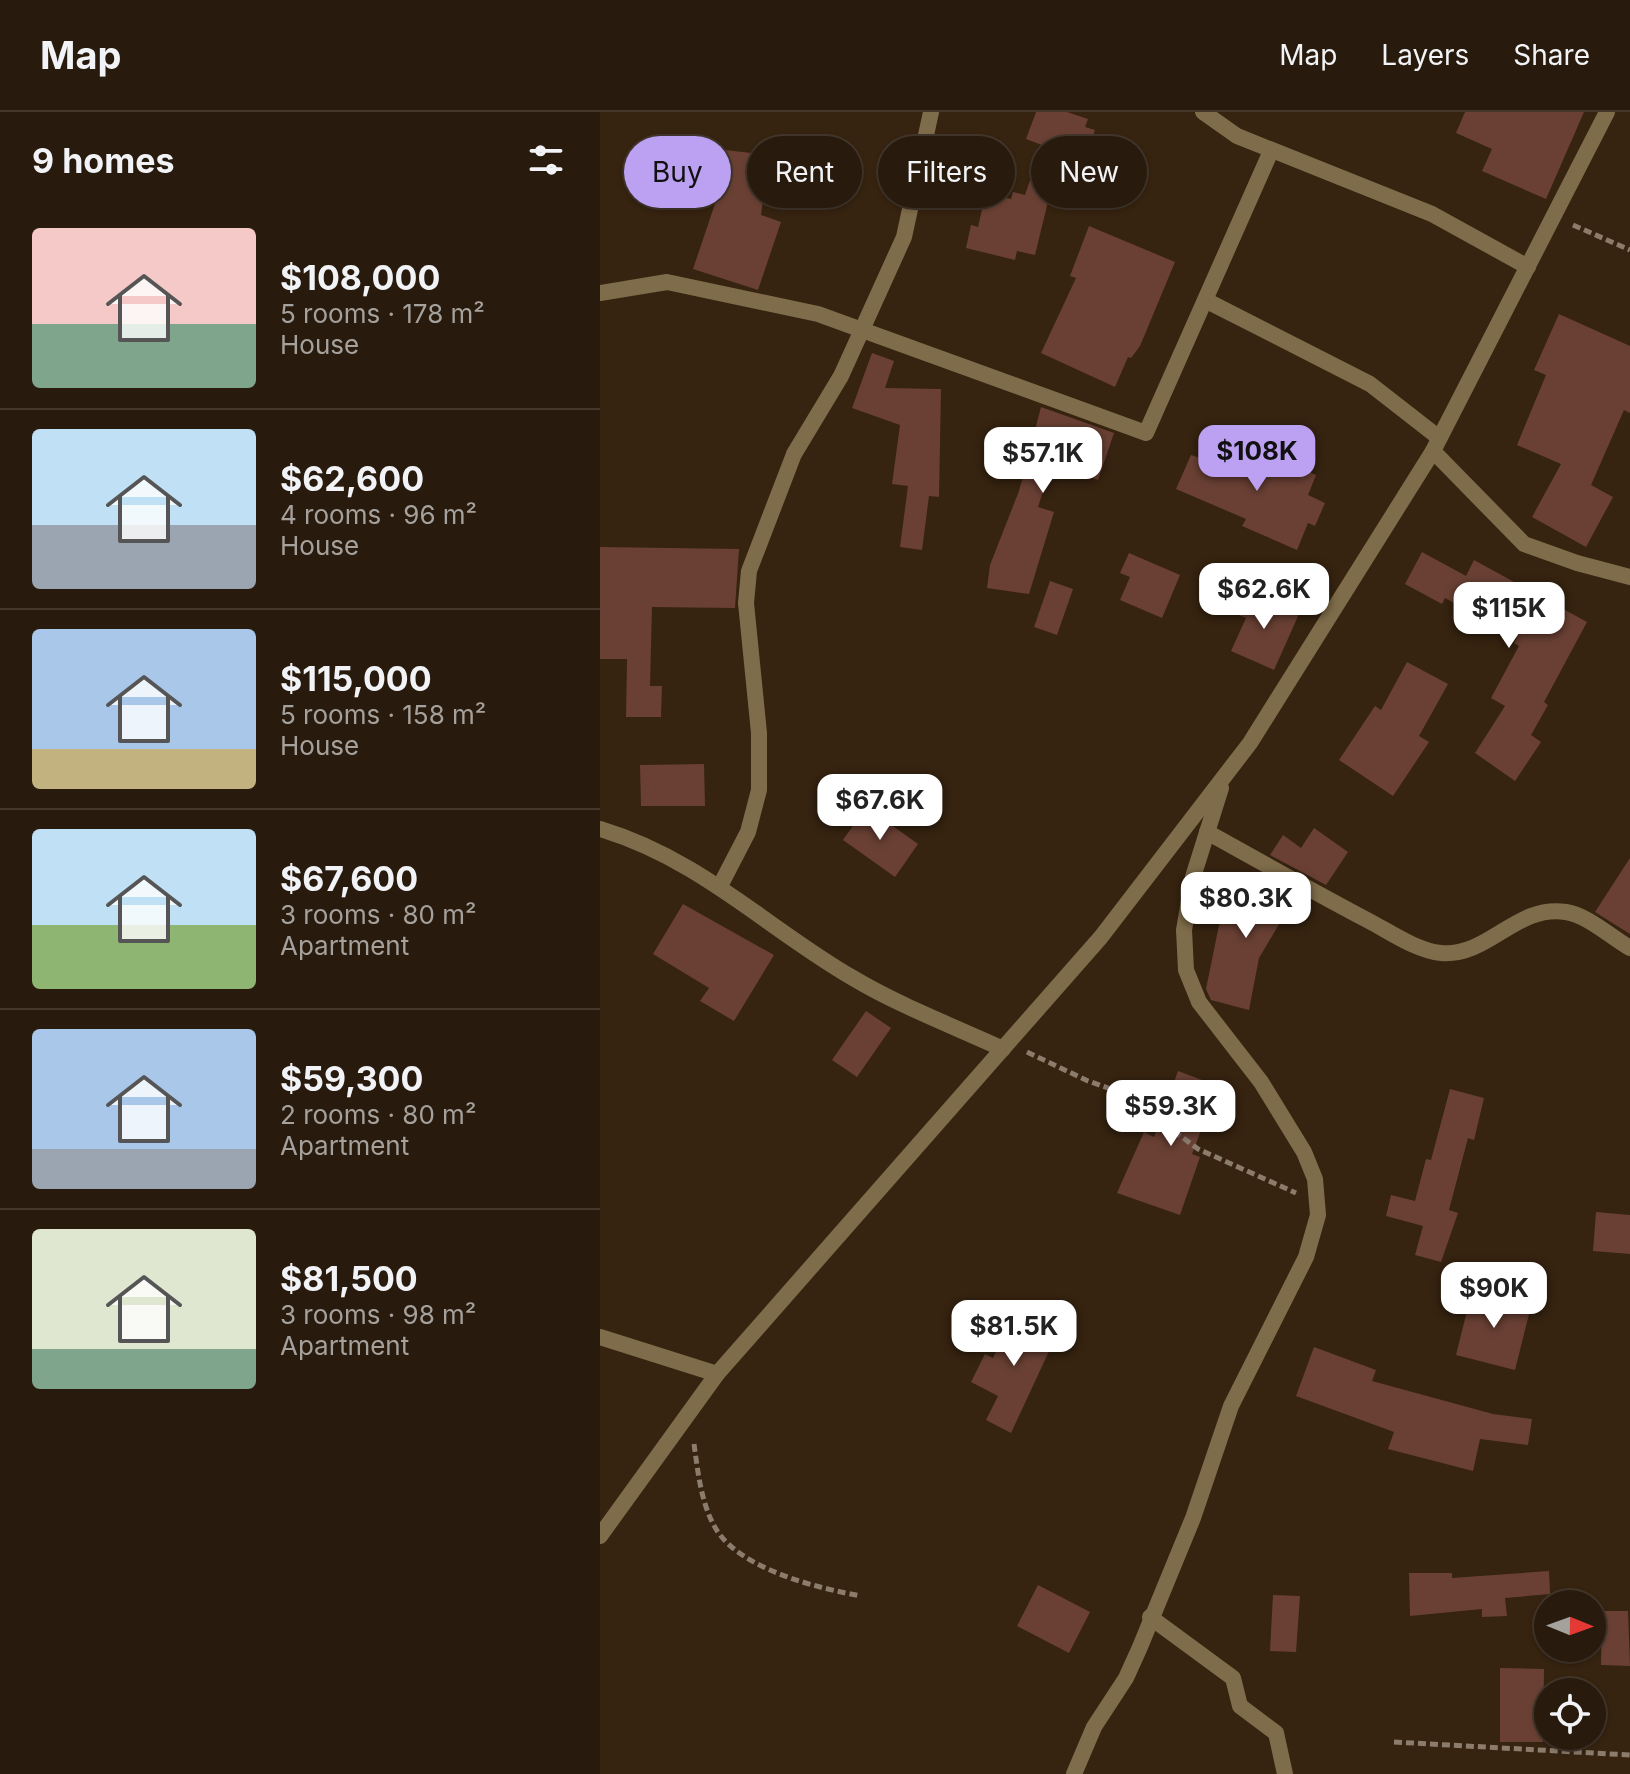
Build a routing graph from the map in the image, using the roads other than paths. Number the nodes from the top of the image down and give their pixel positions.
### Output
1 (931, 112) edge
2 (1203, 112) edge
3 (1607, 112) edge
4 (1271, 151) junction
5 (1528, 267) junction
6 (600, 293) edge
7 (1207, 301) junction
8 (864, 330) junction
9 (1436, 444) junction
10 (1630, 577) edge
11 (1225, 775) junction
12 (600, 829) edge
13 (1207, 832) junction
14 (720, 886) junction
15 (1630, 948) edge
16 (1006, 1045) junction
17 (600, 1337) edge
18 (717, 1374) junction
19 (600, 1536) edge
20 (1150, 1617) junction
21 (1074, 1774) edge
22 (1285, 1774) edge

1 - 8 street
2 - 4 street
3 - 5 street
4 - 5 street
4 - 7 street
5 - 9 street
6 - 8 street
7 - 8 street
7 - 9 street
8 - 14 street
9 - 10 street
9 - 11 street
11 - 13 street
11 - 16 street
12 - 14 street
13 - 15 street
13 - 20 street
14 - 16 street
16 - 18 street
17 - 18 street
18 - 19 street
20 - 21 street
20 - 22 street

